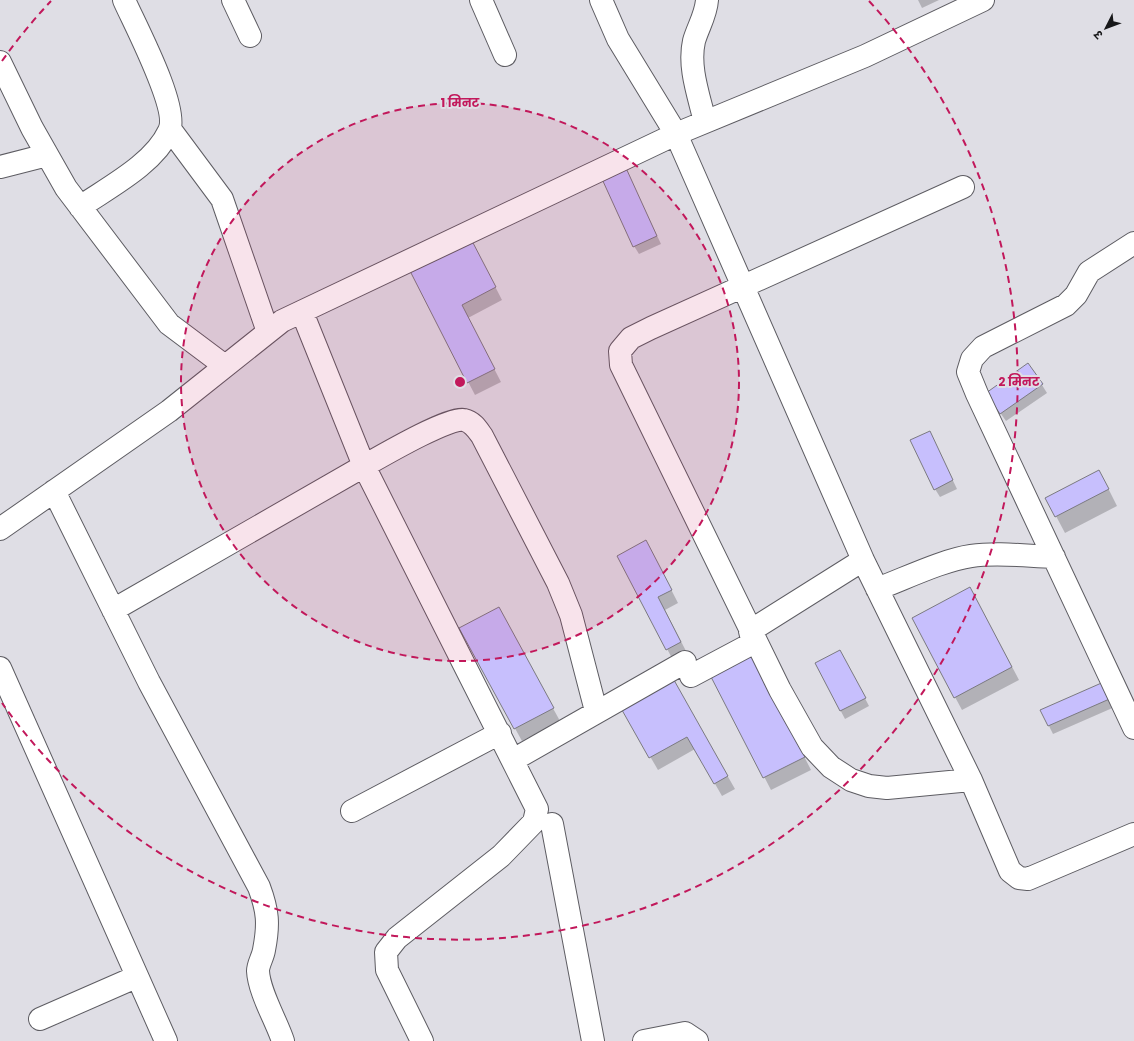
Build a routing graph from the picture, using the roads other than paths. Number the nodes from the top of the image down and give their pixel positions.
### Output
1 (124, 0) edge
2 (233, 0) edge
3 (481, 0) edge
4 (601, 0) edge
5 (707, 0) edge
6 (984, 0) edge
7 (250, 36) dead end
8 (505, 55) dead end
9 (0, 62) edge
10 (705, 122) junction
11 (170, 129) junction
12 (676, 134) junction
13 (47, 154) junction
14 (0, 167) edge
15 (964, 187) dead end
16 (80, 207) junction
17 (1134, 243) edge
18 (742, 286) junction
19 (302, 312) junction
20 (268, 332) junction
21 (225, 366) junction
22 (364, 466) junction
23 (54, 491) junction
24 (0, 529) edge
25 (1054, 557) junction
26 (863, 560) junction
27 (877, 589) junction
28 (113, 610) junction
29 (750, 631) junction
30 (0, 668) edge
31 (596, 711) junction
32 (1134, 728) edge
33 (500, 733) junction
34 (513, 760) junction
35 (971, 780) junction
36 (352, 811) dead end
37 (552, 824) dead end
38 (1134, 834) edge
39 (136, 977) junction
40 (40, 1019) dead end
41 (166, 1041) edge
42 (283, 1041) edge
43 (422, 1041) edge
44 (593, 1041) edge
45 (644, 1041) edge
46 (696, 1041) edge

1 - 11 street
2 - 7 street
3 - 8 street
4 - 12 street
5 - 10 street
6 - 10 street
9 - 13 street
10 - 12 street
11 - 16 street
11 - 20 street
12 - 18 street
12 - 19 street
13 - 14 street
13 - 16 street
15 - 18 street
16 - 21 street
17 - 25 street
18 - 26 street
18 - 29 street
19 - 20 street
19 - 22 street
20 - 21 street
21 - 23 street
22 - 28 street
22 - 31 street
22 - 33 street
23 - 24 street
23 - 28 street
25 - 27 street
25 - 32 street
26 - 27 street
26 - 29 street
27 - 35 street
28 - 42 street
29 - 31 street
29 - 35 street
30 - 39 street
31 - 34 street
33 - 34 street
33 - 36 street
34 - 43 street
35 - 38 street
37 - 44 street
39 - 40 street
39 - 41 street
45 - 46 street

